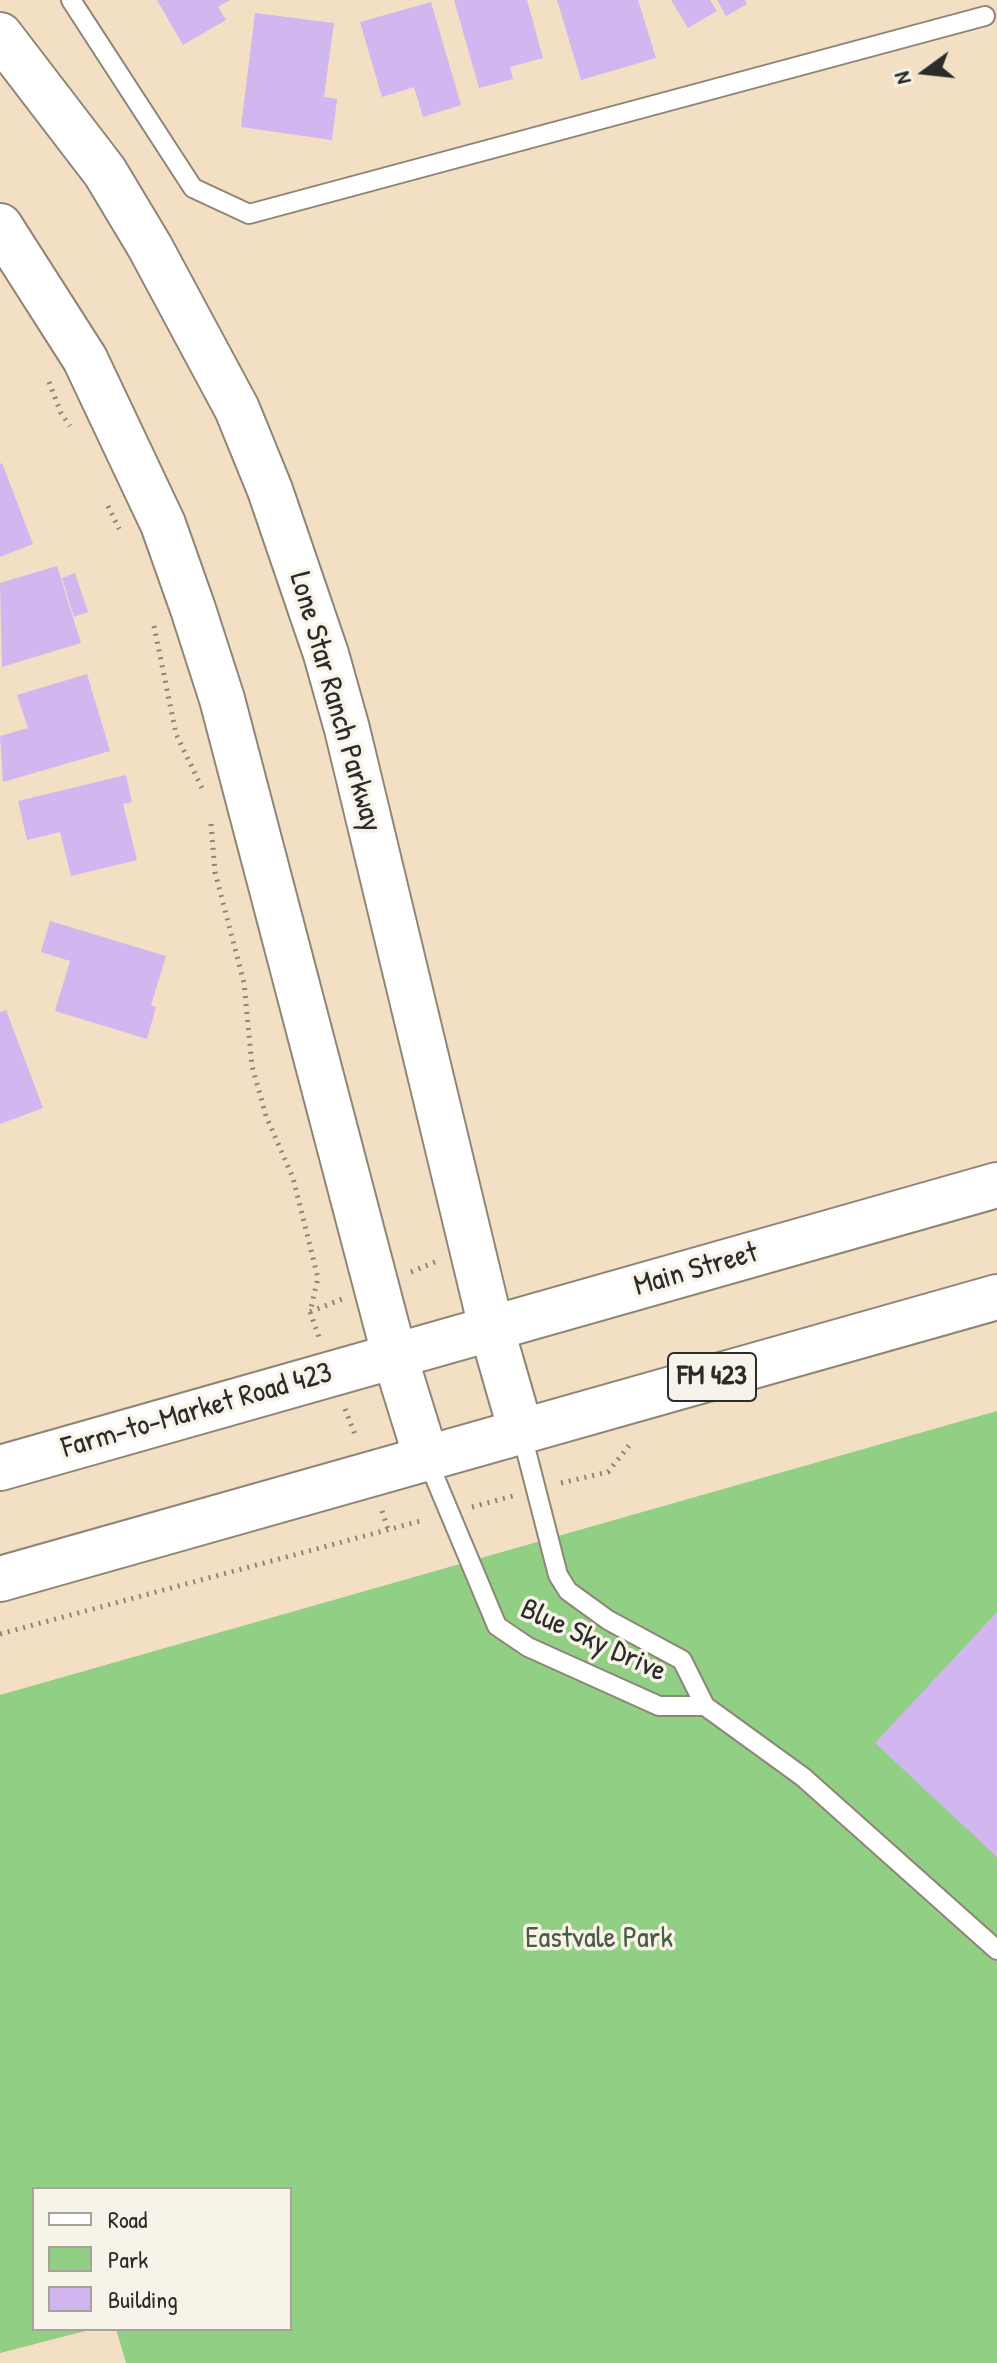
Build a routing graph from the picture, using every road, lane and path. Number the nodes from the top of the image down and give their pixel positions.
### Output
1 (71, 0) edge
2 (985, 16) dead end
3 (0, 35) edge
4 (0, 226) edge
5 (48, 379) dead end
6 (78, 435) dead end
7 (107, 502) dead end
8 (127, 541) dead end
9 (154, 625) dead end
10 (203, 791) dead end
11 (211, 819) dead end
12 (997, 1185) edge
13 (472, 1248) junction
14 (376, 1285) junction
15 (997, 1297) edge
16 (310, 1312) junction
17 (491, 1327) junction
18 (394, 1354) junction
19 (332, 1372) junction
20 (521, 1431) junction
21 (644, 1440) dead end
22 (426, 1457) junction
23 (0, 1468) edge
24 (369, 1474) junction
25 (536, 1490) junction
26 (448, 1514) junction
27 (388, 1529) junction
28 (0, 1579) edge
29 (0, 1634) edge
30 (705, 1706) junction
31 (997, 1950) edge

1 - 2 lane
3 - 13 main road, Lone Star Ranch Parkway
4 - 14 main road
5 - 6 path
7 - 8 path
9 - 10 path
11 - 16 path
12 - 17 main road, Main Street
13 - 14 path
13 - 17 main road, Lone Star Ranch Parkway
14 - 16 path
14 - 18 main road
15 - 20 main road, FM 423
16 - 19 path
17 - 18 main road, Main Street
17 - 20 main road, Lone Star Ranch Parkway
18 - 19 main road, Farm-to-Market Road 423
18 - 22 main road
19 - 23 main road, Farm-to-Market Road 423
19 - 24 path
20 - 22 main road, FM 423
20 - 25 lane, Blue Sky Drive
21 - 25 path
22 - 24 main road, FM 423
22 - 26 lane, Blue Sky Drive
24 - 27 path
24 - 28 main road, FM 423
25 - 26 path
25 - 30 lane, Blue Sky Drive
26 - 27 path
26 - 30 lane, Blue Sky Drive
27 - 29 path
30 - 31 lane, Blue Sky Drive

